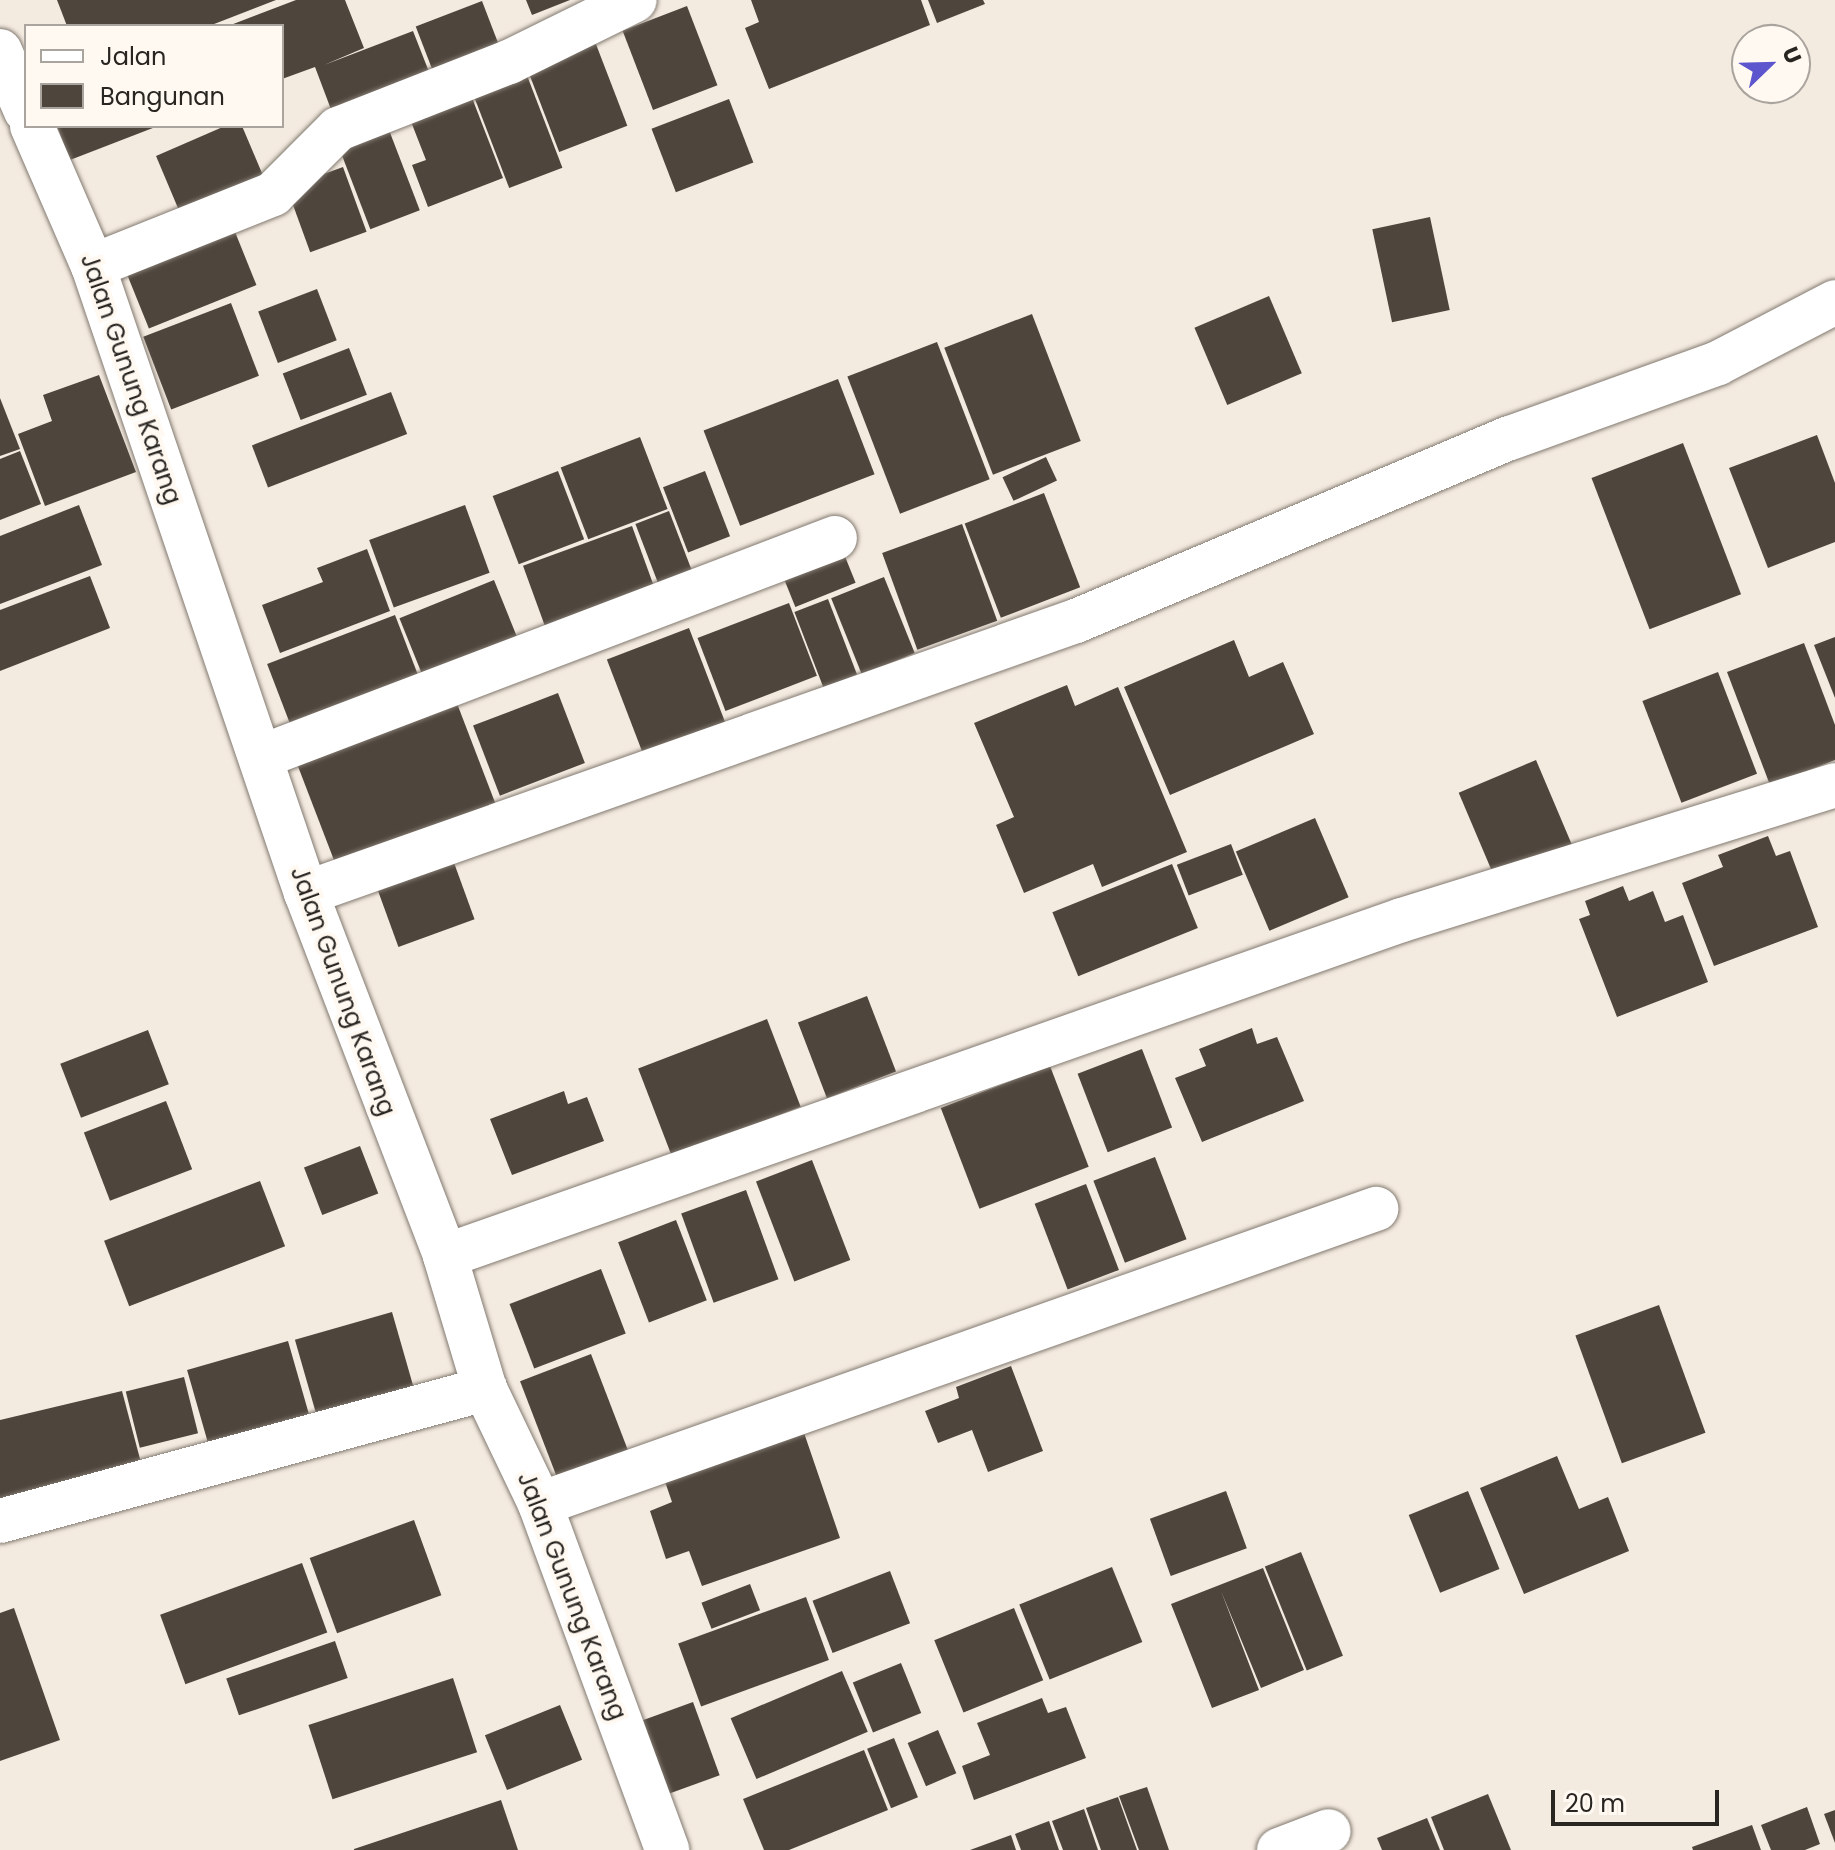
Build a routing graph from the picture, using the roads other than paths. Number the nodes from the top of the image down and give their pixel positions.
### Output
1 (635, 0) edge
2 (0, 51) edge
3 (24, 106) edge
4 (33, 128) edge
5 (93, 266) junction
6 (1831, 312) edge
7 (835, 538) dead end
8 (263, 756) junction
9 (1835, 785) edge
10 (306, 893) junction
11 (1376, 1209) dead end
12 (445, 1256) junction
13 (485, 1389) junction
14 (540, 1504) junction
15 (0, 1521) edge
16 (1329, 1831) dead end
17 (667, 1850) edge
18 (1279, 1850) edge

1 - 5 street
2 - 3 street
4 - 5 street, Jalan Gunung Karang
5 - 8 street, Jalan Gunung Karang
6 - 10 street
7 - 8 street
8 - 10 street, Jalan Gunung Karang
9 - 12 street
10 - 12 street, Jalan Gunung Karang
11 - 14 street
12 - 13 street, Jalan Gunung Karang
13 - 14 street, Jalan Gunung Karang
13 - 15 street
14 - 17 street, Jalan Gunung Karang
16 - 18 street

